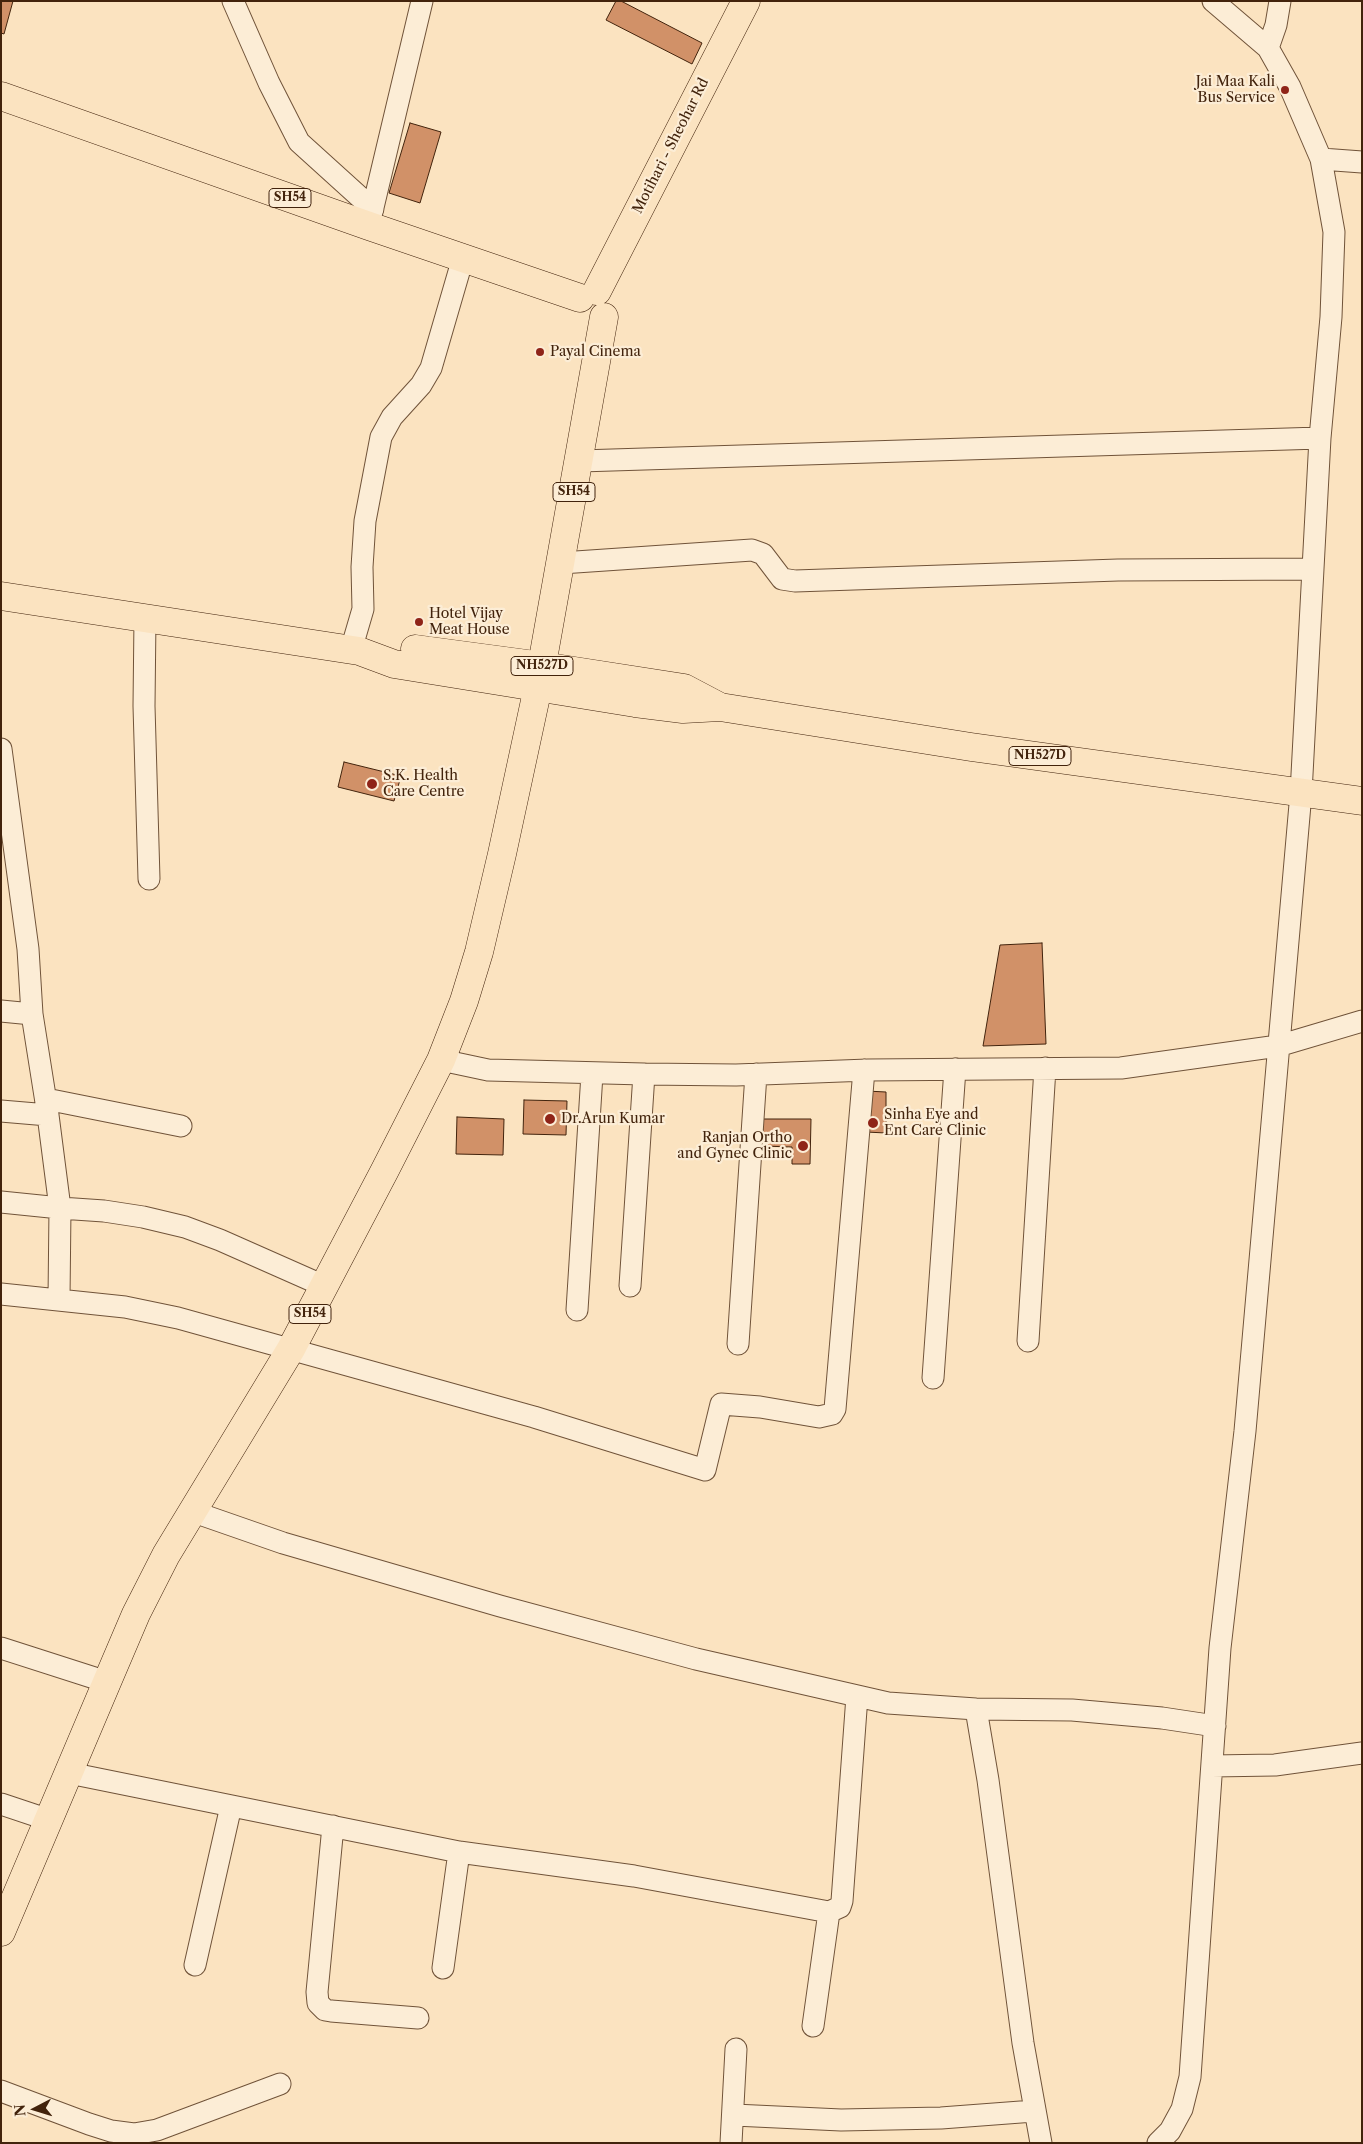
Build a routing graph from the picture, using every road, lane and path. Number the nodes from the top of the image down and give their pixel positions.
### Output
1 (233, 1) edge
2 (422, 1) edge
3 (746, 1) edge
4 (1213, 1) edge
5 (1280, 1) edge
6 (1268, 48) junction
7 (1, 96) edge
8 (1320, 159) junction
9 (1362, 162) edge
10 (371, 218) junction
11 (463, 258) junction
12 (588, 294) junction
13 (1320, 438) junction
14 (580, 461) junction
15 (561, 563) junction
16 (1312, 569) junction
17 (1, 596) edge
18 (145, 618) junction
19 (355, 650) junction
20 (540, 677) junction
21 (1, 749) edge
22 (1301, 792) junction
23 (1362, 801) edge
24 (149, 879) dead end
25 (1, 1010) edge
26 (32, 1014) junction
27 (1362, 1021) edge
28 (1278, 1046) junction
29 (441, 1060) junction
30 (1045, 1068) junction
31 (955, 1069) junction
32 (864, 1070) junction
33 (592, 1074) junction
34 (644, 1074) junction
35 (756, 1074) junction
36 (47, 1107) junction
37 (1, 1111) edge
38 (181, 1126) dead end
39 (1, 1202) edge
40 (60, 1208) junction
41 (324, 1286) junction
42 (630, 1286) dead end
43 (1, 1294) edge
44 (59, 1299) junction
45 (577, 1310) dead end
46 (1028, 1341) dead end
47 (738, 1344) dead end
48 (291, 1349) junction
49 (934, 1378) dead end
50 (191, 1511) junction
51 (1, 1648) edge
52 (107, 1682) junction
53 (857, 1696) junction
54 (976, 1709) junction
55 (1216, 1726) junction
56 (1362, 1753) edge
57 (1212, 1766) junction
58 (69, 1773) junction
59 (1, 1804) edge
60 (231, 1806) junction
61 (49, 1820) junction
62 (333, 1826) junction
63 (459, 1852) junction
64 (829, 1912) junction
65 (4, 1916) edge
66 (195, 1966) dead end
67 (443, 1968) dead end
68 (418, 2018) dead end
69 (813, 2026) dead end
70 (736, 2049) dead end
71 (280, 2084) dead end
72 (1, 2091) edge
73 (1034, 2111) junction
74 (734, 2115) junction
75 (731, 2143) edge
76 (1041, 2143) edge
77 (1158, 2143) edge

1 - 10 street
2 - 10 street
3 - 12 main road, Motihari - Sheohar Rd
4 - 6 street
5 - 6 street
6 - 8 street
7 - 10 main road, SH54
8 - 9 street
8 - 13 street
10 - 11 main road, SH54
11 - 12 main road, SH54
11 - 19 street
12 - 14 main road, SH54
13 - 14 street
13 - 16 street
14 - 15 main road, SH54
15 - 16 street
15 - 20 main road, SH54
16 - 22 street
17 - 18 main road, NH527D
18 - 19 main road, NH527D
18 - 24 street
19 - 20 main road, NH527D
20 - 22 main road, NH527D
20 - 29 main road, SH54
21 - 26 street
22 - 23 main road, NH527D
22 - 28 street
25 - 26 street
26 - 36 street
27 - 28 street
28 - 30 street
28 - 55 street
29 - 33 street
29 - 41 main road, SH54
30 - 31 street
30 - 46 street
31 - 32 street
31 - 49 street
32 - 35 street
32 - 48 street
33 - 34 street
33 - 45 street
34 - 35 street
34 - 42 street
35 - 47 street
36 - 37 street
36 - 38 street
36 - 40 street
39 - 40 street
40 - 41 street
40 - 44 street
41 - 48 main road, SH54
43 - 44 street
44 - 48 street
48 - 50 main road, SH54
50 - 52 main road, SH54
50 - 53 street
51 - 52 street
52 - 58 main road, SH54
53 - 54 street
53 - 64 street
54 - 55 street
54 - 73 street
55 - 57 street
56 - 57 street
57 - 77 street
58 - 60 street
58 - 61 main road, SH54
59 - 61 street
60 - 62 street
60 - 66 street
61 - 65 main road, SH54
62 - 63 street
62 - 68 street
63 - 64 street
63 - 67 street
64 - 69 street
70 - 74 street
71 - 72 street
73 - 74 street
73 - 76 street
74 - 75 street

